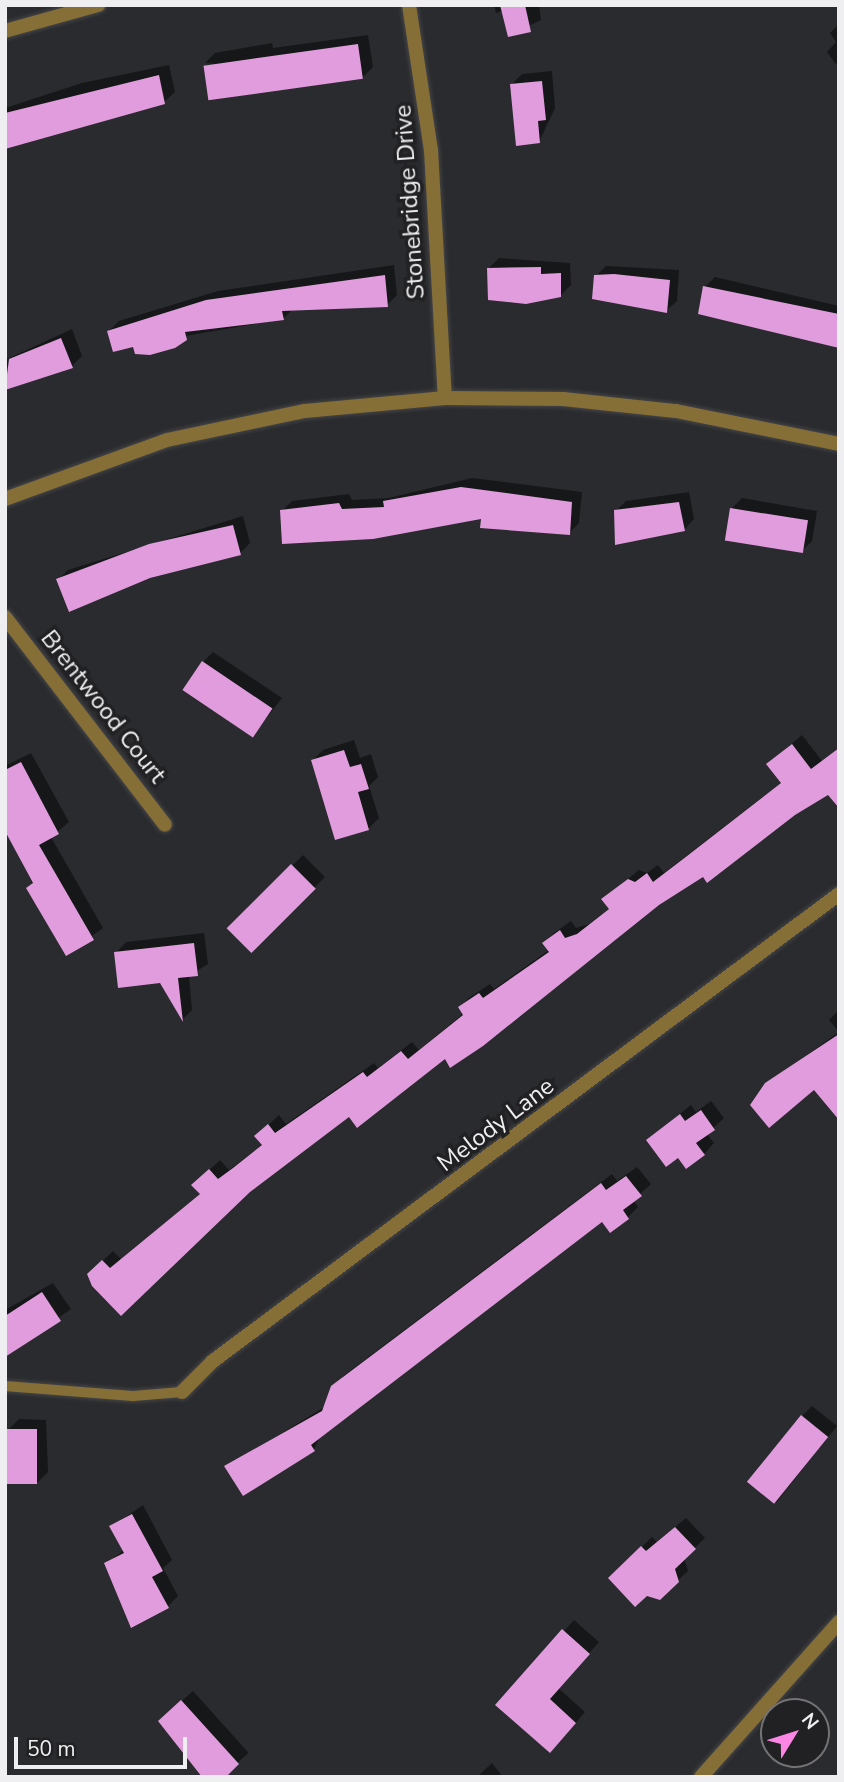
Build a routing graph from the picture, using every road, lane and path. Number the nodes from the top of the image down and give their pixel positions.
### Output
1 (98, 5) edge
2 (410, 5) edge
3 (5, 32) edge
4 (445, 398) junction
5 (839, 444) edge
6 (5, 499) edge
7 (5, 617) edge
8 (165, 825) dead end
9 (839, 894) edge
10 (5, 1385) edge
11 (182, 1392) joint
12 (839, 1622) edge
13 (701, 1777) edge

1 - 3 street
2 - 4 street, Stonebridge Drive
4 - 5 street
4 - 6 street
7 - 8 street, Brentwood Court
9 - 11 street, Melody Lane
10 - 11 lane
12 - 13 street

